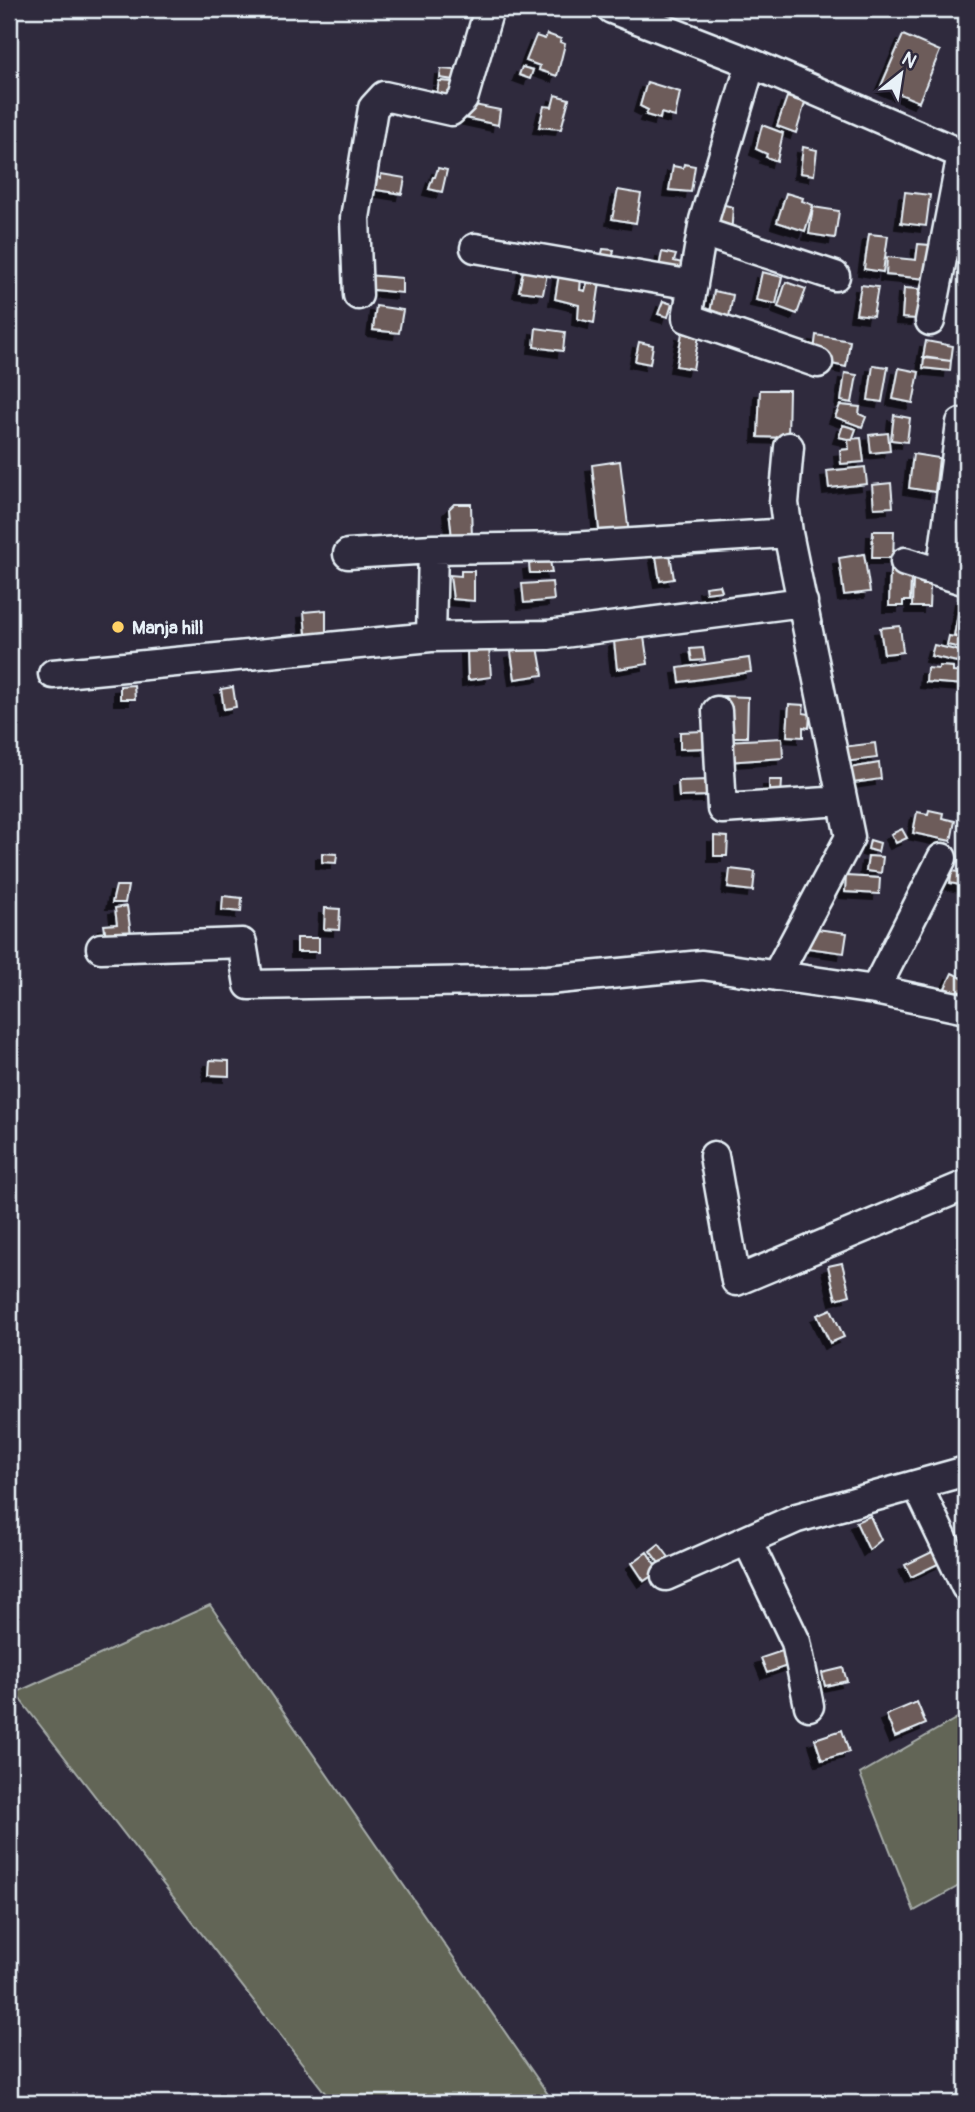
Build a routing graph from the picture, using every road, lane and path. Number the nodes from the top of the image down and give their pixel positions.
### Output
1 (489, 9) edge
2 (612, 9) edge
3 (751, 63) junction
4 (964, 155) edge
5 (702, 232) junction
6 (475, 247) dead end
7 (835, 276) dead end
8 (693, 285) junction
9 (358, 295) dead end
10 (930, 321) dead end
11 (818, 363) dead end
12 (961, 423) dead end
13 (789, 447) dead end
14 (788, 533) junction
15 (433, 549) junction
16 (348, 554) dead end
17 (905, 562) dead end
18 (954, 577) edge
19 (803, 602) junction
20 (431, 637) junction
21 (53, 674) dead end
22 (718, 711) dead end
23 (842, 801) junction
24 (942, 858) dead end
25 (101, 948) dead end
26 (776, 976) junction
27 (874, 990) junction
28 (966, 1009) edge
29 (714, 1156) dead end
30 (966, 1185) edge
31 (966, 1471) edge
32 (917, 1485) junction
33 (747, 1540) junction
34 (666, 1576) dead end
35 (966, 1587) edge
36 (809, 1706) dead end

1 - 9 street
2 - 3 street
3 - 4 street
3 - 5 street
4 - 10 street
5 - 7 street
5 - 8 street
6 - 8 street
8 - 11 street
12 - 18 street
13 - 14 street
14 - 15 street
14 - 19 street
15 - 16 street
15 - 20 street
17 - 18 street
19 - 20 street
19 - 23 street
20 - 21 street
22 - 23 street
23 - 26 street
24 - 27 street
25 - 26 street
26 - 27 street
27 - 28 street
29 - 30 street
31 - 32 street
32 - 33 street
32 - 35 street
33 - 34 street
33 - 36 street

